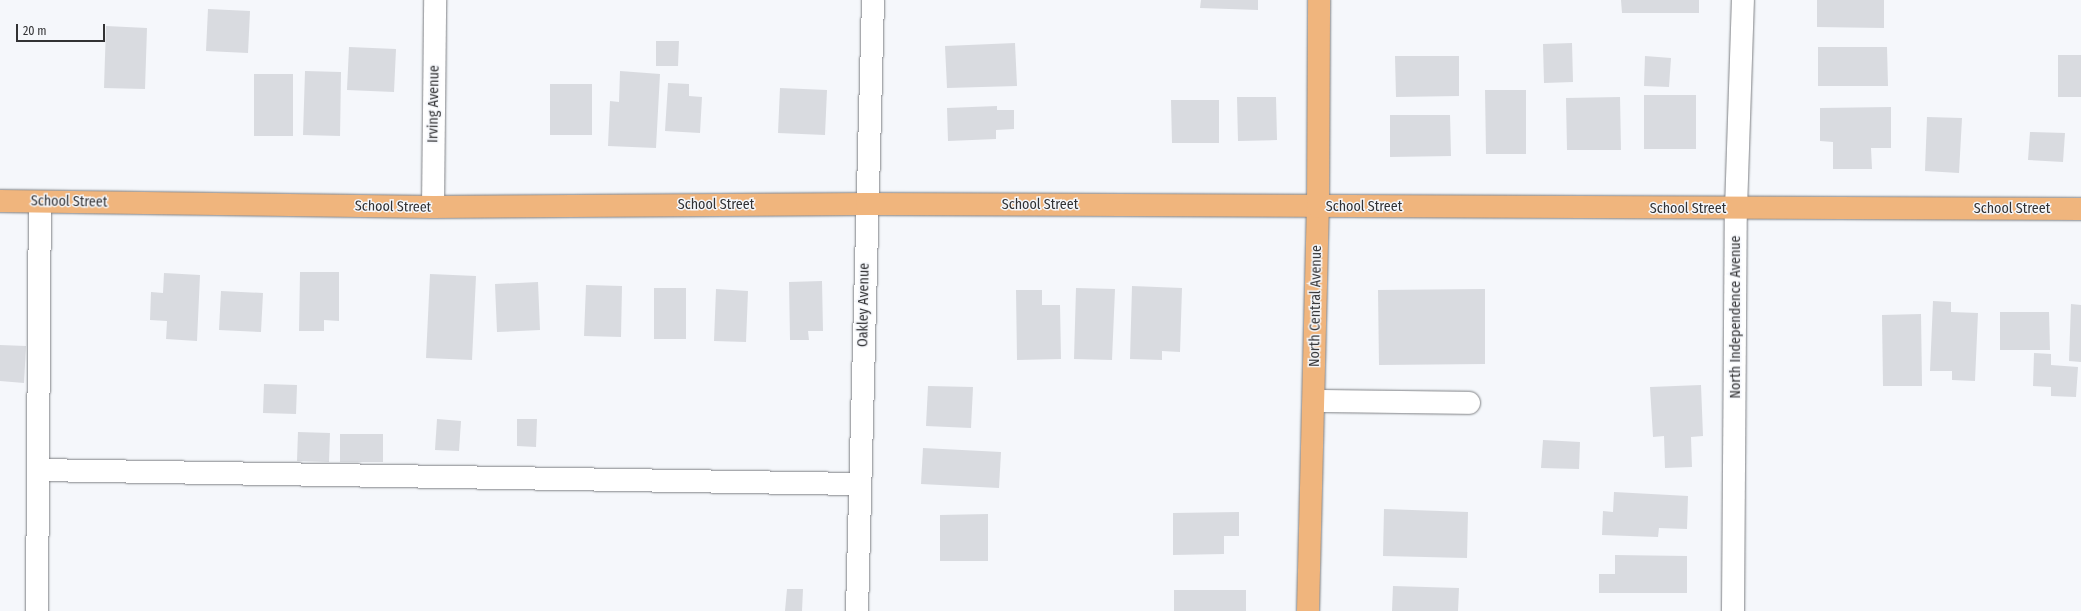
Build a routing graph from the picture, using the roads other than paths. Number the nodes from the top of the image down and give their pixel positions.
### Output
1 (435, 0) edge
2 (873, 0) edge
3 (1320, 0) edge
4 (1743, 0) edge
5 (0, 201) edge
6 (40, 202) junction
7 (867, 204) junction
8 (433, 207) junction
9 (1318, 207) junction
10 (1736, 209) junction
11 (2081, 209) edge
12 (1314, 401) junction
13 (1469, 403) dead end
14 (38, 470) junction
15 (860, 484) junction
16 (38, 611) edge
17 (857, 611) edge
18 (1308, 611) edge
19 (1733, 611) edge

1 - 8 street, Irving Avenue
2 - 7 street, Oakley Avenue
3 - 9 main road, North Central Avenue
4 - 10 street, North Independence Avenue
5 - 6 main road, School Street
6 - 8 main road, School Street
6 - 14 street
7 - 8 main road, School Street
7 - 9 main road, School Street
7 - 15 street, Oakley Avenue
9 - 10 main road, School Street
9 - 12 main road, North Central Avenue
10 - 11 main road, School Street
10 - 19 street, North Independence Avenue
12 - 13 street
12 - 18 main road, North Central Avenue
14 - 15 street
14 - 16 street
15 - 17 street, Oakley Avenue

